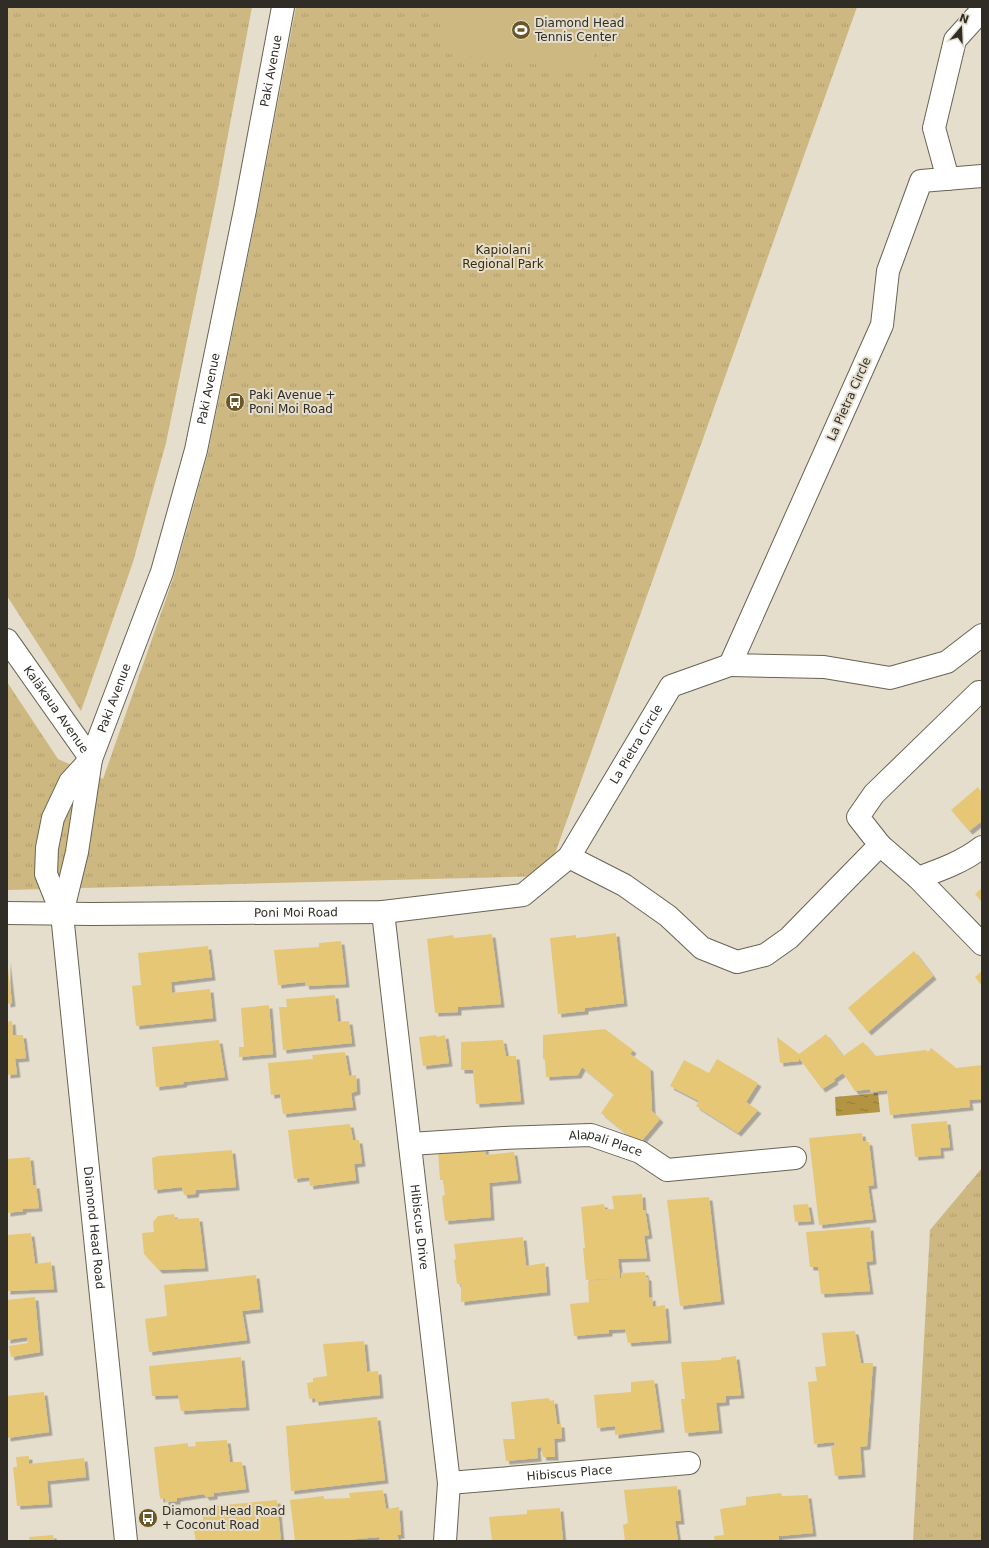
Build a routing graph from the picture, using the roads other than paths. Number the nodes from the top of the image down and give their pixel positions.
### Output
1 (283, 7) edge
2 (982, 10) edge
3 (982, 176) edge
4 (948, 179) junction
5 (982, 635) edge
6 (7, 640) edge
7 (730, 665) junction
8 (979, 692) dead end
9 (91, 760) junction
10 (880, 846) junction
11 (982, 847) edge
12 (569, 857) junction
13 (918, 878) junction
14 (383, 912) junction
15 (7, 913) edge
16 (62, 914) junction
17 (982, 944) edge
18 (410, 1144) junction
19 (795, 1158) dead end
20 (689, 1463) dead end
21 (449, 1483) junction
22 (126, 1541) edge
23 (445, 1541) edge

1 - 9 street, Paki Avenue
2 - 4 street
3 - 4 street, La Pietra Circle
4 - 7 street, La Pietra Circle
5 - 7 street, La Pietra Circle
6 - 9 street, Kalākaua Avenue
7 - 12 street, La Pietra Circle
8 - 10 street
9 - 16 street, Paki Avenue
9 - 16 street, Paki Avenue
10 - 12 street
10 - 13 street
11 - 13 street
12 - 14 street, Poni Moi Road
13 - 17 street
14 - 16 street, Poni Moi Road
14 - 18 street, Hibiscus Drive
15 - 16 street, Poni Moi Road
16 - 22 street, Diamond Head Road
18 - 19 street, Alapali Place
18 - 21 street, Hibiscus Drive
20 - 21 street, Hibiscus Place
21 - 23 street, Hibiscus Drive

